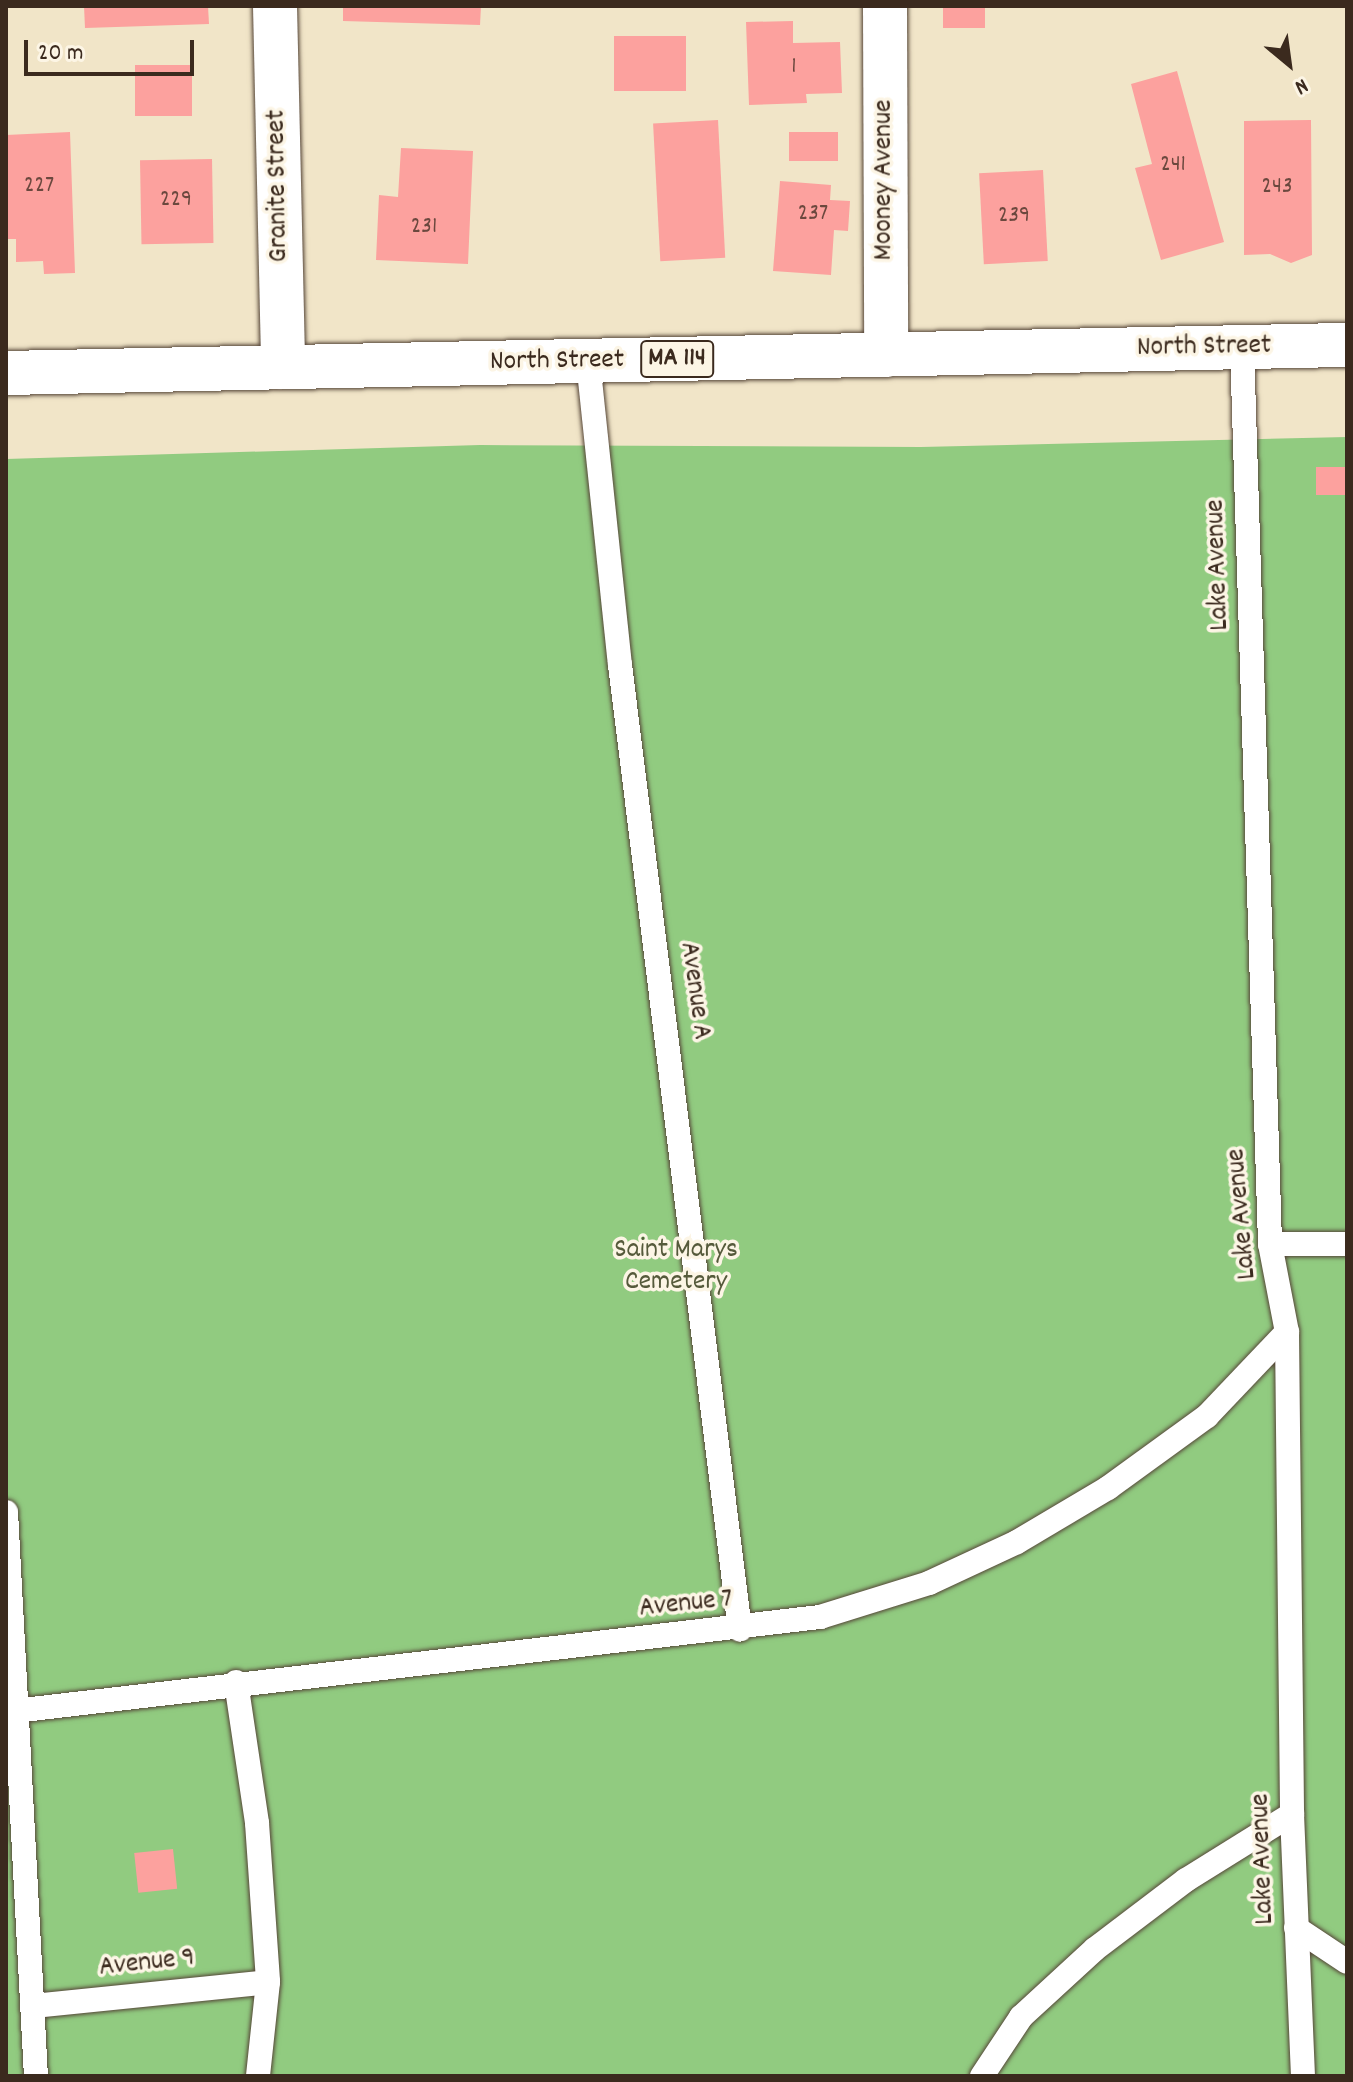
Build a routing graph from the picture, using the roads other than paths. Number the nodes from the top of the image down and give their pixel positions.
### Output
1 (275, 6) edge
2 (885, 6) edge
3 (1347, 345) edge
4 (1242, 347) junction
5 (886, 355) junction
6 (588, 361) junction
7 (283, 367) junction
8 (6, 373) edge
9 (1270, 1244) junction
10 (1347, 1244) edge
11 (1287, 1332) junction
12 (6, 1512) edge
13 (740, 1630) junction
14 (236, 1682) junction
15 (12, 1712) edge
16 (1292, 1814) junction
17 (1296, 1928) junction
18 (1347, 1962) edge
19 (268, 1982) junction
20 (33, 2006) junction
21 (36, 2076) edge
22 (258, 2076) edge
23 (982, 2076) edge
24 (1303, 2076) edge

1 - 7 main road, Granite Street
2 - 5 main road, Mooney Avenue
3 - 4 main road, North Street / MA 114
4 - 5 main road, North Street / MA 114
4 - 9 lane, Lake Avenue
5 - 6 main road, North Street / MA 114
6 - 7 main road, North Street / MA 114
6 - 13 lane, Avenue A
7 - 8 main road, North Street / MA 114
9 - 10 lane
9 - 11 lane, Lake Avenue
11 - 13 lane, Avenue 7
11 - 16 lane, Lake Avenue
12 - 15 lane
13 - 14 lane, Avenue 7
14 - 15 lane, Avenue 7
14 - 19 lane
15 - 20 lane
16 - 17 lane, Lake Avenue
16 - 23 lane
17 - 18 lane
17 - 24 lane, Lake Avenue
19 - 20 lane, Avenue 9
19 - 22 lane
20 - 21 lane

